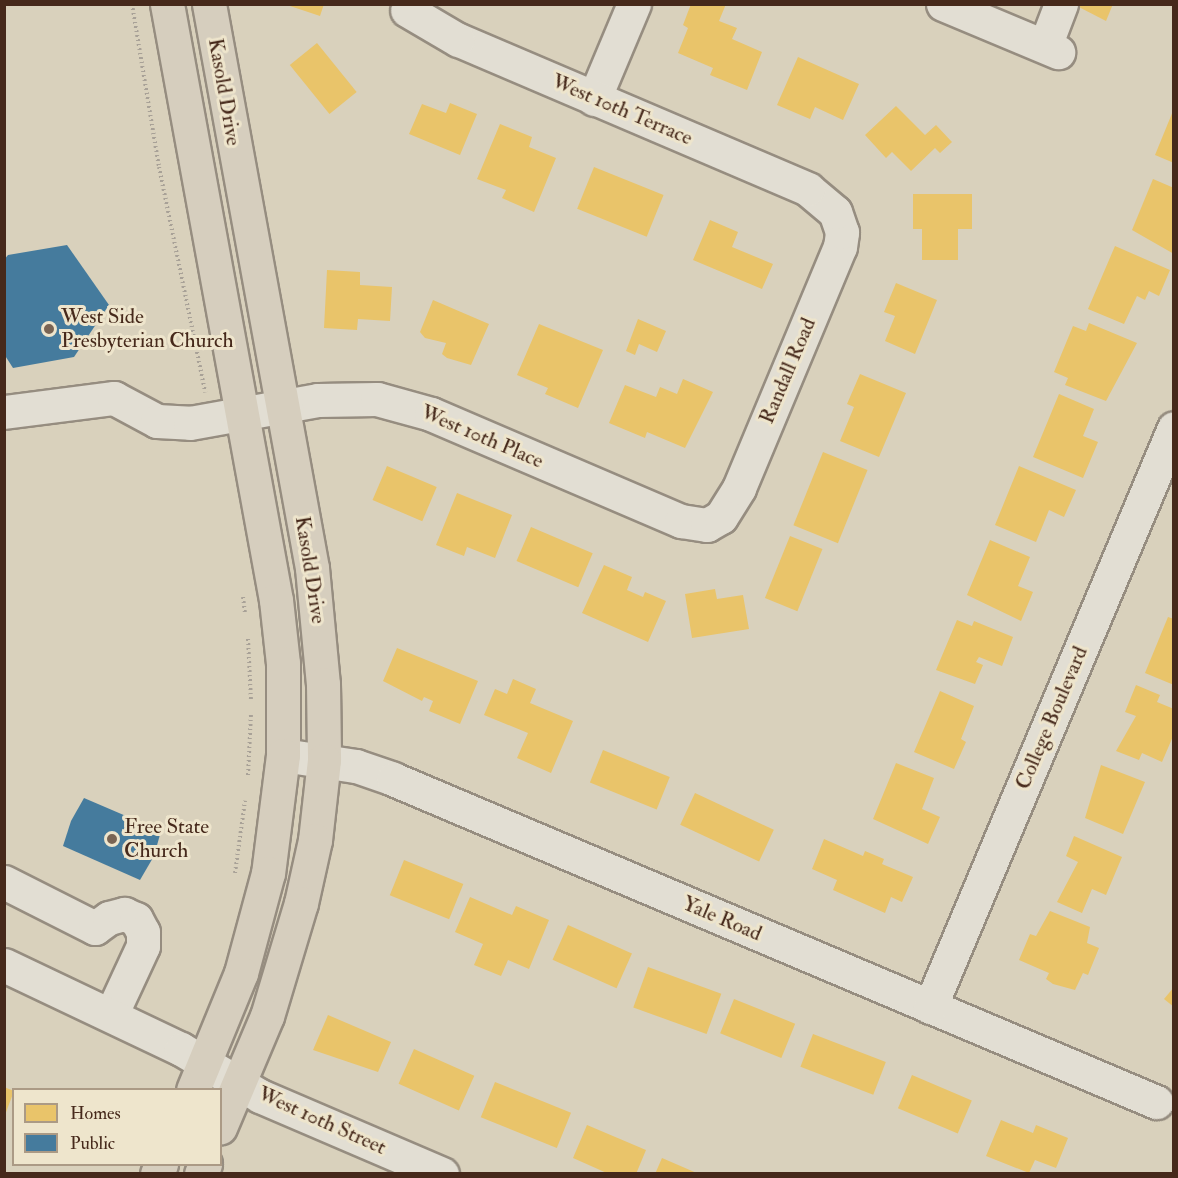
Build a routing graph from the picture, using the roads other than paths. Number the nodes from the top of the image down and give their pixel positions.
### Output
1 (167, 4) edge
2 (208, 4) edge
3 (634, 4) edge
4 (943, 4) edge
5 (1061, 4) edge
6 (406, 10) dead end
7 (594, 99) junction
8 (835, 212) joint
9 (281, 405) junction
10 (242, 411) junction
11 (4, 412) edge
12 (1173, 428) edge
13 (712, 523) joint
14 (283, 754) junction
15 (324, 760) junction
16 (4, 882) edge
17 (4, 965) edge
18 (930, 1007) junction
19 (111, 1015) junction
20 (199, 1076) edge
21 (239, 1083) junction
22 (1155, 1102) dead end
23 (222, 1122) edge
24 (442, 1173) edge

1 - 10 main road, Kasold Drive
2 - 9 main road, Kasold Drive
3 - 7 street
4 - 5 street
6 - 7 street, West 10th Terrace
7 - 8 street, West 10th Terrace
8 - 13 street, Randall Road
9 - 10 street, West 10th Place
9 - 13 street, West 10th Place
9 - 15 main road, Kasold Drive
10 - 11 street, West 10th Place
10 - 14 main road, Kasold Drive
12 - 18 street, College Boulevard
14 - 15 street, Yale Road
14 - 20 main road, Kasold Drive
15 - 18 street, Yale Road
15 - 21 main road, Kasold Drive
16 - 19 street
17 - 19 street, West 10th Street
18 - 22 street, Yale Road
19 - 20 street, West 10th Street
20 - 21 street, West 10th Street
21 - 23 main road, Kasold Drive
21 - 24 street, West 10th Street

